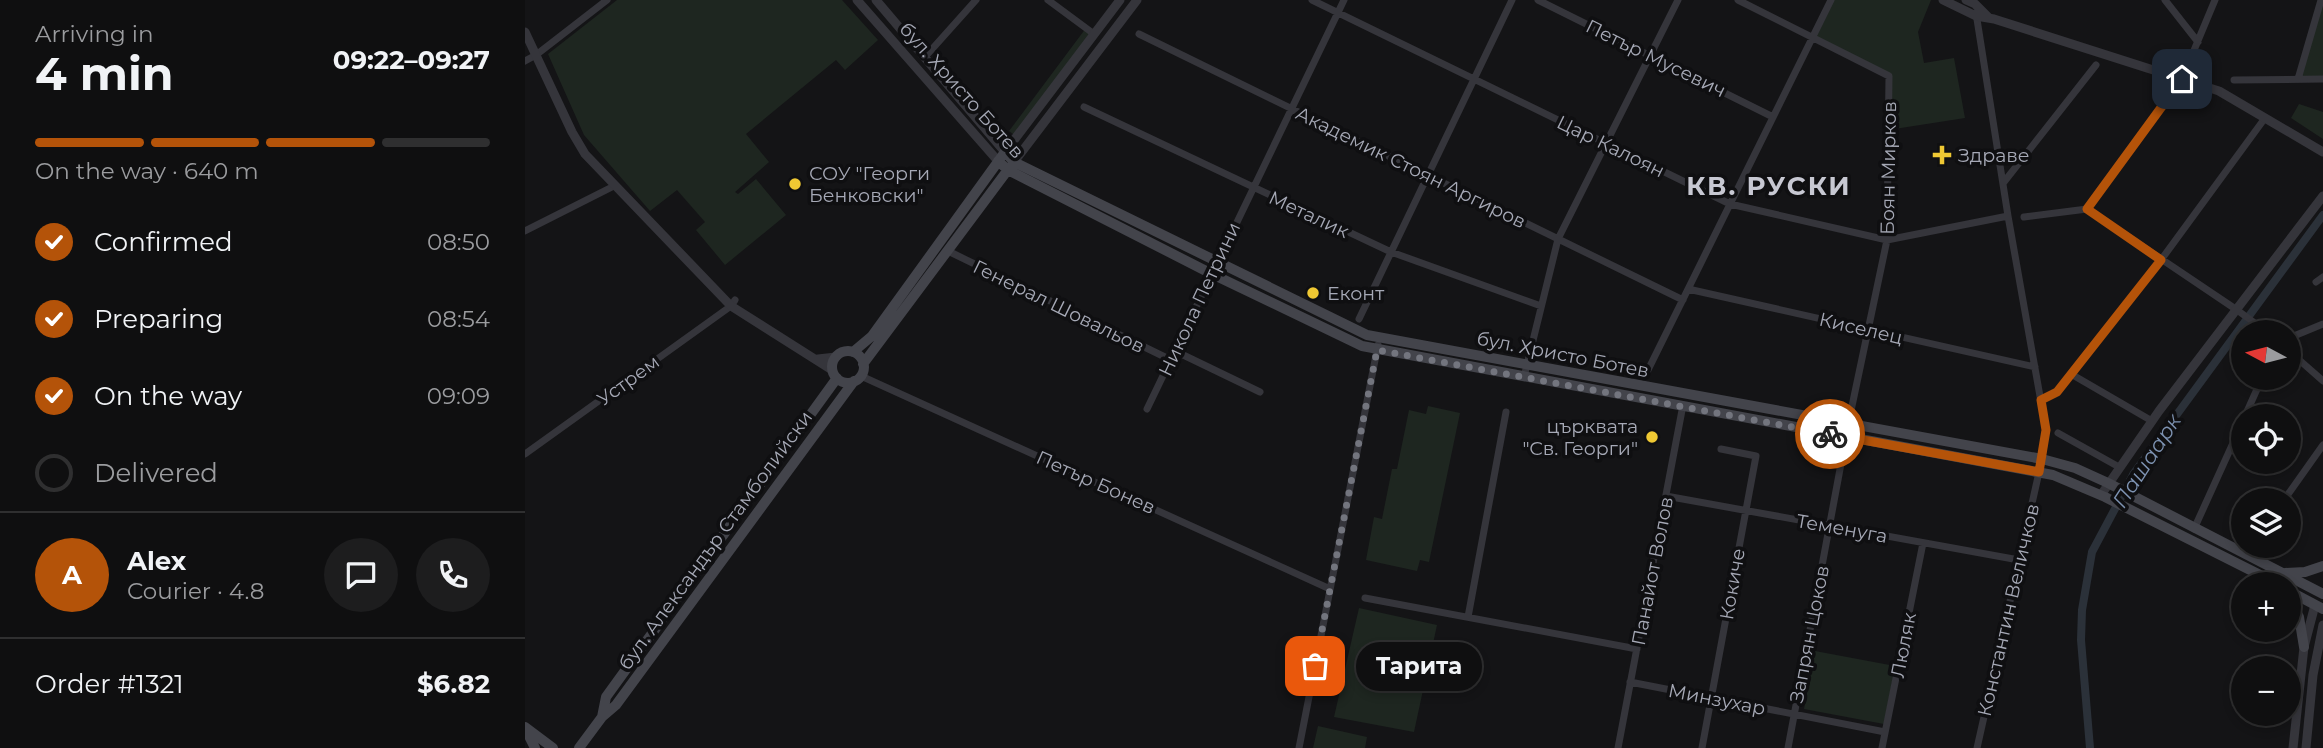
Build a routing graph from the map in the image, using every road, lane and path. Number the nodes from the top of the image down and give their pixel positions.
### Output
1 (607, 0) edge
2 (857, 0) edge
3 (876, 0) edge
4 (976, 0) edge
5 (1048, 0) edge
6 (1120, 0) edge
7 (1137, 0) edge
8 (1312, 0) edge
9 (1344, 0) edge
10 (1512, 0) edge
11 (1538, 0) edge
12 (1678, 0) edge
13 (1738, 0) edge
14 (1831, 0) edge
15 (1943, 0) edge
16 (2165, 0) edge
17 (2215, 0) edge
18 (1972, 1) edge
19 (2319, 1) edge
20 (1338, 12) junction
21 (1976, 16) junction
22 (1988, 17) junction
23 (525, 32) edge
24 (1094, 34) junction
25 (1139, 34) dead end
26 (1813, 37) junction
27 (2198, 42) junction
28 (536, 55) junction
29 (1651, 56) junction
30 (925, 57) junction
31 (525, 61) edge
32 (2097, 65) dead end
33 (1474, 79) junction
34 (2182, 79) junction
35 (2298, 79) junction
36 (2323, 79) edge
37 (2234, 80) dead end
38 (1084, 107) dead end
39 (1291, 108) junction
40 (1773, 117) junction
41 (2265, 118) junction
42 (1606, 144) junction
43 (2323, 152) edge
44 (1002, 157) junction
45 (1011, 166) junction
46 (1428, 175) junction
47 (2004, 182) junction
48 (614, 186) junction
49 (1253, 187) junction
50 (2323, 196) edge
51 (1730, 204) junction
52 (2087, 209) junction
53 (2008, 216) junction
54 (2024, 217) dead end
55 (525, 231) edge
56 (1558, 239) junction
57 (1887, 240) junction
58 (948, 251) junction
59 (1391, 252) junction
60 (1217, 260) junction
61 (2161, 260) junction
62 (1210, 273) junction
63 (1688, 289) junction
64 (1683, 300) junction
65 (733, 303) junction
66 (1541, 306) junction
67 (2237, 310) junction
68 (1359, 319) dead end
69 (2251, 320) edge
70 (2323, 324) edge
71 (1867, 329) junction
72 (2301, 333) edge
73 (1379, 338) junction
74 (1377, 350) junction
75 (1175, 351) junction
76 (853, 352) junction
77 (836, 357) junction
78 (816, 359) junction
79 (1171, 360) junction
80 (2301, 362) edge
81 (863, 364) junction
82 (1527, 364) junction
83 (2035, 367) junction
84 (1648, 370) dead end
85 (834, 374) junction
86 (2071, 374) junction
87 (1524, 377) junction
88 (857, 379) junction
89 (2323, 381) edge
90 (1260, 392) dead end
91 (2041, 400) junction
92 (1685, 401) junction
93 (1147, 409) dead end
94 (1506, 412) dead end
95 (2152, 421) junction
96 (1848, 425) junction
97 (2058, 433) dead end
98 (1846, 437) junction
99 (2323, 445) edge
100 (2231, 448) edge
101 (1721, 449) dead end
102 (525, 454) edge
103 (2042, 459) junction
104 (2119, 467) junction
105 (2039, 472) junction
106 (2110, 484) junction
107 (2293, 488) edge
108 (1666, 496) junction
109 (2103, 496) junction
110 (1745, 510) junction
111 (1829, 526) junction
112 (2195, 529) junction
113 (1923, 543) junction
114 (2231, 543) edge
115 (2258, 558) edge
116 (2019, 561) junction
117 (2323, 566) edge
118 (2265, 572) edge
119 (2273, 572) edge
120 (2301, 573) edge
121 (2301, 586) edge
122 (1330, 589) junction
123 (2322, 592) edge
124 (2301, 597) edge
125 (1365, 598) dead end
126 (2319, 607) edge
127 (1468, 617) junction
128 (2323, 625) edge
129 (2301, 626) edge
130 (2304, 647) junction
131 (1637, 649) junction
132 (1630, 682) junction
133 (1711, 698) junction
134 (1794, 714) junction
135 (602, 717) junction
136 (525, 727) edge
137 (1885, 733) junction
138 (535, 748) edge
139 (553, 748) edge
140 (579, 748) edge
141 (1299, 748) edge
142 (1618, 748) edge
143 (1702, 748) edge
144 (1788, 748) edge
145 (1882, 748) edge
146 (1977, 748) edge
147 (2294, 748) edge
148 (2306, 748) edge

1 - 28 street
2 - 44 street, бул. Христо Ботев
3 - 30 street, бул. Христо Ботев
4 - 30 street
5 - 24 street
6 - 24 street
7 - 45 street
8 - 20 street, Цар Калоян
9 - 20 street, Никола Петрини
10 - 33 street
11 - 29 street, Петър Мусевич
12 - 29 street
13 - 26 street
14 - 26 street
15 - 21 street
16 - 27 street
17 - 27 street
18 - 21 street
18 - 22 street
19 - 35 street
20 - 33 street, Цар Калоян
20 - 39 street, Никола Петрини
21 - 22 street
21 - 47 street
22 - 34 street
23 - 28 street
24 - 44 street
25 - 39 street, Академик Стоян Аргиров
26 - 40 street
26 - 57 street, Боян Мирков
27 - 34 street
28 - 31 street
28 - 48 street
29 - 40 street, Петър Мусевич
29 - 42 street
30 - 44 street, бул. Христо Ботев
32 - 47 street
33 - 42 street, Цар Калоян
33 - 46 street
34 - 41 street
34 - 52 street
35 - 36 street
35 - 37 street
38 - 49 street, Металик
39 - 46 street, Академик Стоян Аргиров
39 - 49 street, Никола Петрини
40 - 51 street
41 - 43 street
41 - 61 street
42 - 51 street, Цар Калоян
42 - 56 street
44 - 45 main road, бул. Христо Ботев
44 - 76 main road
45 - 58 main road
45 - 60 main road, бул. Христо Ботев
45 - 62 main road, бул. Христо Ботев
46 - 56 street, Академик Стоян Аргиров
46 - 59 street
47 - 53 street
48 - 55 street
48 - 65 street
49 - 59 street, Металик
49 - 60 street, Никола Петрини
50 - 67 street
51 - 57 street, Цар Калоян
51 - 63 street
52 - 54 street
52 - 61 street
53 - 57 street, Цар Калоян
53 - 83 street
56 - 64 street, Академик Стоян Аргиров
56 - 66 street
57 - 71 street, Боян Мирков
58 - 79 street, Генерал Шовальов
58 - 81 main road
59 - 66 street, Металик
59 - 68 street
60 - 62 street, Никола Петрини
60 - 73 main road, бул. Христо Ботев
61 - 67 street
61 - 86 street
62 - 74 main road, бул. Христо Ботев
62 - 75 street, Никола Петрини
63 - 64 street
63 - 71 street, Киселец
64 - 84 street
65 - 78 street
65 - 102 street, Устрем
66 - 82 street
67 - 69 street
67 - 95 street
70 - 72 street
71 - 83 street, Киселец
71 - 96 street, Боян Мирков
73 - 74 street
73 - 82 main road, бул. Христо Ботев
74 - 87 main road, бул. Христо Ботев
74 - 122 street
75 - 79 street, Никола Петрини
75 - 90 street
76 - 77 main road
76 - 81 main road
77 - 78 street
77 - 85 main road
78 - 85 street
79 - 93 street, Никола Петрини
80 - 89 street
81 - 88 main road
82 - 87 street
82 - 92 main road, бул. Христо Ботев
83 - 91 street
85 - 88 main road
85 - 135 main road, бул. Александър Стамболийски
86 - 91 street
86 - 95 street
87 - 92 main road, бул. Христо Ботев
88 - 122 street, Петър Бонев
88 - 135 main road, бул. Александър Стамболийски
91 - 103 street
92 - 96 main road, бул. Христо Ботев
92 - 98 main road, бул. Христо Ботев
92 - 108 street, Панайот Волов
94 - 127 street
95 - 104 street
96 - 103 main road, бул. Христо Ботев
97 - 104 street
98 - 105 main road, бул. Христо Ботев
98 - 111 street, Запрян Цоков
99 - 107 street
100 - 112 street
101 - 110 street, Кокиче
103 - 105 street, Константин Величков
103 - 106 main road, бул. Христо Ботев
104 - 106 street
105 - 109 main road, бул. Христо Ботев
105 - 116 street, Константин Величков
106 - 109 street
106 - 112 main road, бул. Христо Ботев
108 - 110 street, Теменуга
108 - 131 street, Панайот Волов
109 - 118 main road, бул. Христо Ботев
110 - 111 street, Теменуга
110 - 133 street, Кокиче
111 - 113 street, Теменуга
111 - 134 street, Запрян Цоков
112 - 114 main road, бул. Христо Ботев
113 - 116 street, Теменуга
113 - 137 street, Люляк
115 - 119 main road, бул. Христо Ботев
116 - 146 street, Константин Величков
117 - 120 main road
121 - 123 main road, бул. Христо Ботев
122 - 141 street
123 - 126 main road
124 - 126 main road
125 - 127 street
126 - 130 street
127 - 131 street
128 - 148 street
129 - 130 main road
130 - 147 street
131 - 132 street, Панайот Волов
132 - 133 street, Минзухар
132 - 142 street, Панайот Волов
133 - 134 street, Минзухар
133 - 143 street, Кокиче
134 - 137 street, Минзухар
134 - 144 street, Запрян Цоков
135 - 140 main road, бул. Александър Стамболийски
136 - 138 main road
136 - 139 main road
137 - 145 street, Люляк

